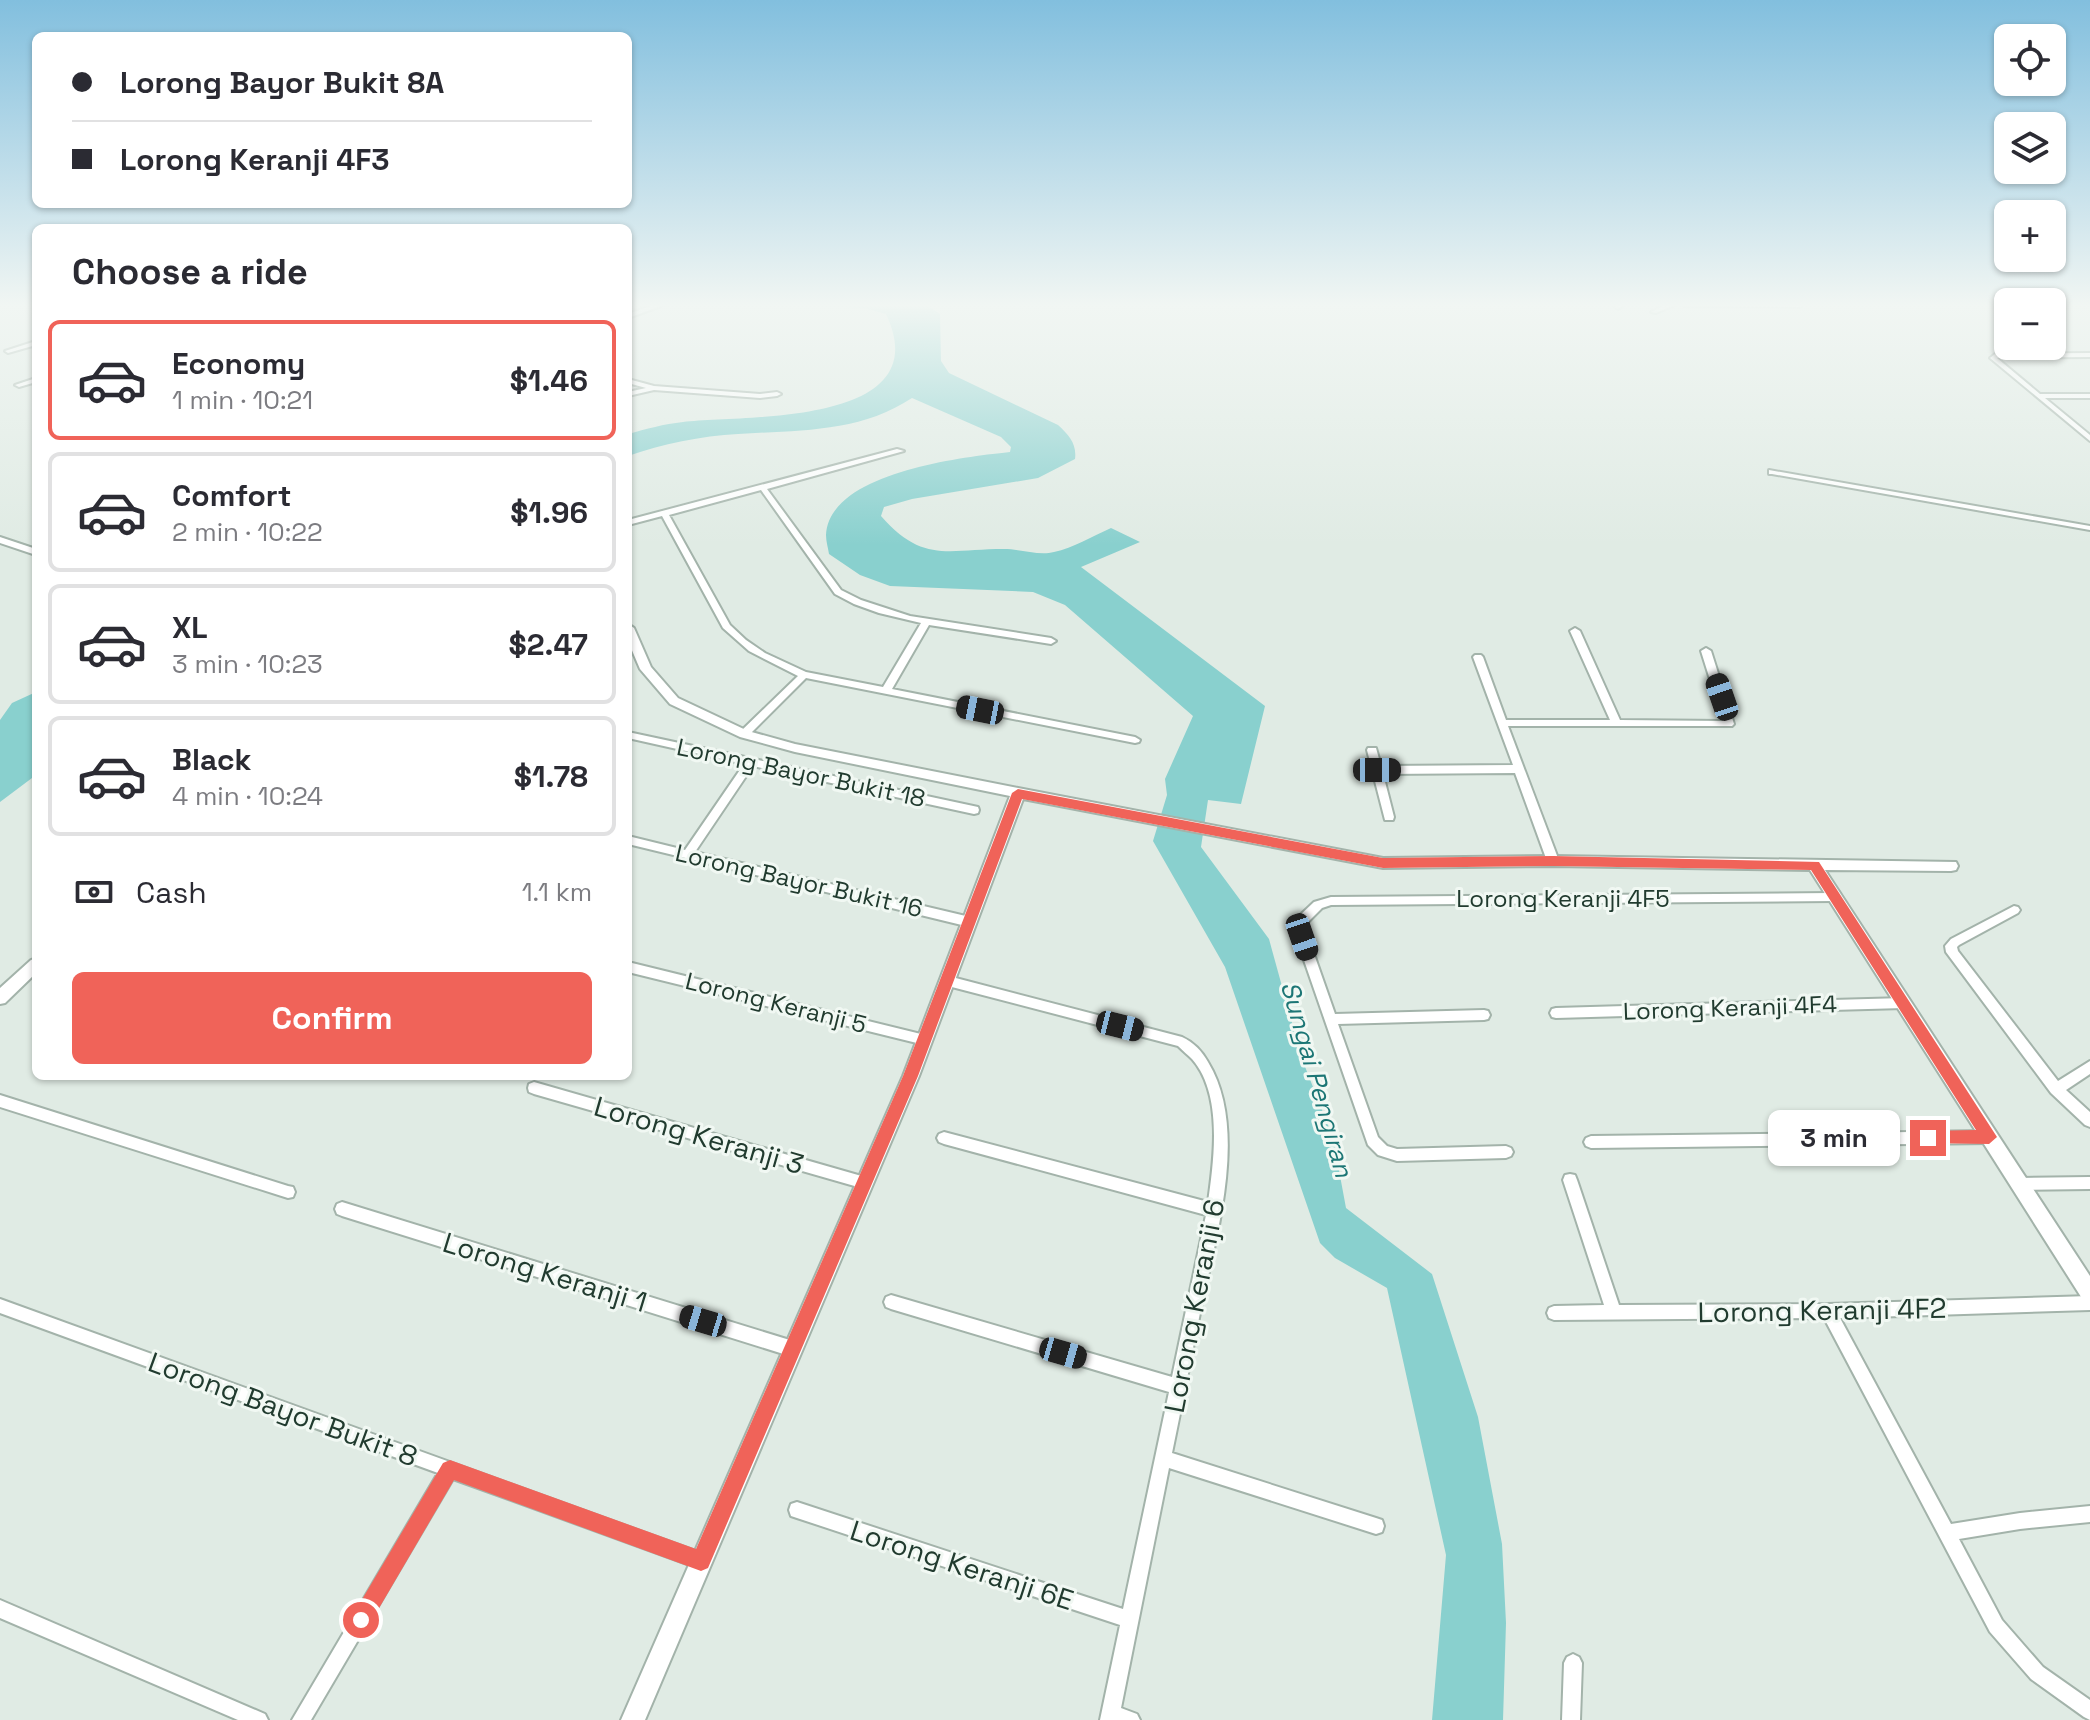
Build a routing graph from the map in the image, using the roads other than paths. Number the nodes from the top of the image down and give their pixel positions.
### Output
1 (640, 384) edge
2 (2024, 384) edge
3 (654, 388) junction
4 (632, 393) edge
5 (777, 394) dead end
6 (2038, 396) junction
7 (2090, 396) edge
8 (2090, 439) edge
9 (900, 451) dead end
10 (1772, 472) dead end
11 (763, 488) junction
12 (665, 514) junction
13 (632, 522) edge
14 (2090, 528) edge
15 (0, 540) edge
16 (32, 549) edge
17 (927, 620) junction
18 (1575, 631) dead end
19 (632, 637) edge
20 (1051, 641) dead end
21 (1706, 651) dead end
22 (1478, 657) dead end
23 (804, 675) junction
24 (886, 691) junction
25 (1503, 723) junction
26 (1617, 724) junction
27 (744, 734) junction
28 (632, 736) edge
29 (1135, 740) dead end
30 (1372, 750) dead end
31 (750, 762) junction
32 (1520, 769) junction
33 (1377, 770) junction
34 (1018, 793) junction
35 (974, 810) dead end
36 (1389, 817) dead end
37 (632, 841) edge
38 (688, 854) junction
39 (1553, 861) junction
40 (1815, 866) junction
41 (1951, 866) dead end
42 (1833, 897) junction
43 (2014, 910) dead end
44 (970, 922) junction
45 (32, 968) edge
46 (632, 968) edge
47 (948, 981) junction
48 (0, 998) edge
49 (1904, 1003) junction
50 (1556, 1013) dead end
51 (1484, 1015) dead end
52 (1330, 1019) junction
53 (925, 1040) junction
54 (2090, 1067) edge
55 (534, 1088) dead end
56 (2056, 1089) junction
57 (0, 1101) edge
58 (2090, 1121) edge
59 (1989, 1137) junction
60 (944, 1138) dead end
61 (1591, 1142) dead end
62 (1506, 1152) dead end
63 (1570, 1180) dead end
64 (865, 1183) junction
65 (2090, 1183) edge
66 (2020, 1184) junction
67 (288, 1192) dead end
68 (342, 1209) dead end
69 (1214, 1210) junction
70 (2090, 1293) edge
71 (891, 1302) dead end
72 (2090, 1303) edge
73 (0, 1306) edge
74 (1828, 1311) junction
75 (1614, 1312) junction
76 (1554, 1313) dead end
77 (793, 1349) junction
78 (1178, 1387) junction
79 (1163, 1458) junction
80 (450, 1469) junction
81 (797, 1510) dead end
82 (2090, 1514) edge
83 (1376, 1526) dead end
84 (1946, 1533) junction
85 (701, 1561) junction
86 (0, 1609) edge
87 (1128, 1619) junction
88 (1573, 1663) dead end
89 (2090, 1711) edge
90 (1110, 1717) edge
91 (259, 1720) edge
92 (301, 1720) edge
93 (633, 1720) edge
94 (1131, 1720) edge
95 (1571, 1720) edge

1 - 3 street
2 - 6 street
3 - 4 street
3 - 5 street
6 - 7 street
6 - 8 street
9 - 11 street
10 - 14 street
11 - 12 street
11 - 17 street
12 - 13 street
12 - 23 street
15 - 16 street
17 - 20 street
17 - 24 street
18 - 26 street
19 - 27 street
21 - 26 street
22 - 25 street
23 - 24 street
23 - 27 street
24 - 29 street
25 - 26 street
25 - 32 street
27 - 34 street
28 - 31 street, Lorong Bayor Bukit 18
30 - 33 street
31 - 35 street, Lorong Bayor Bukit 18
31 - 38 street
32 - 33 street
32 - 39 street
33 - 36 street
34 - 39 street
34 - 44 street
37 - 38 street, Lorong Bayor Bukit 16
38 - 44 street, Lorong Bayor Bukit 16
39 - 40 street
40 - 41 street
40 - 42 street
42 - 49 street
42 - 52 street, Lorong Keranji 4F5
43 - 56 street
44 - 47 street
45 - 48 street
46 - 53 street, Lorong Keranji 5
47 - 53 street
47 - 69 street, Lorong Keranji 6
49 - 50 street, Lorong Keranji 4F4
49 - 59 street
51 - 52 street
52 - 62 street
53 - 64 street
54 - 56 street
55 - 64 street, Lorong Keranji 3
56 - 58 street
57 - 67 street
59 - 61 street
59 - 66 street
60 - 69 street
63 - 75 street
64 - 77 street
65 - 66 street
66 - 70 street
68 - 77 street, Lorong Keranji 1
69 - 78 street, Lorong Keranji 6
71 - 78 street
72 - 74 street, Lorong Keranji 4F2
73 - 80 street, Lorong Bayor Bukit 8
74 - 75 street, Lorong Keranji 4F2
74 - 84 street
75 - 76 street, Lorong Keranji 4F2
77 - 85 street
78 - 79 street, Lorong Keranji 6
79 - 83 street
79 - 87 street, Lorong Keranji 6
80 - 85 street, Lorong Bayor Bukit 8
80 - 92 street
81 - 87 street, Lorong Keranji 6E
82 - 84 street
84 - 89 street
85 - 93 street
86 - 91 street
87 - 90 street, Lorong Keranji 6
88 - 95 street
90 - 94 street

